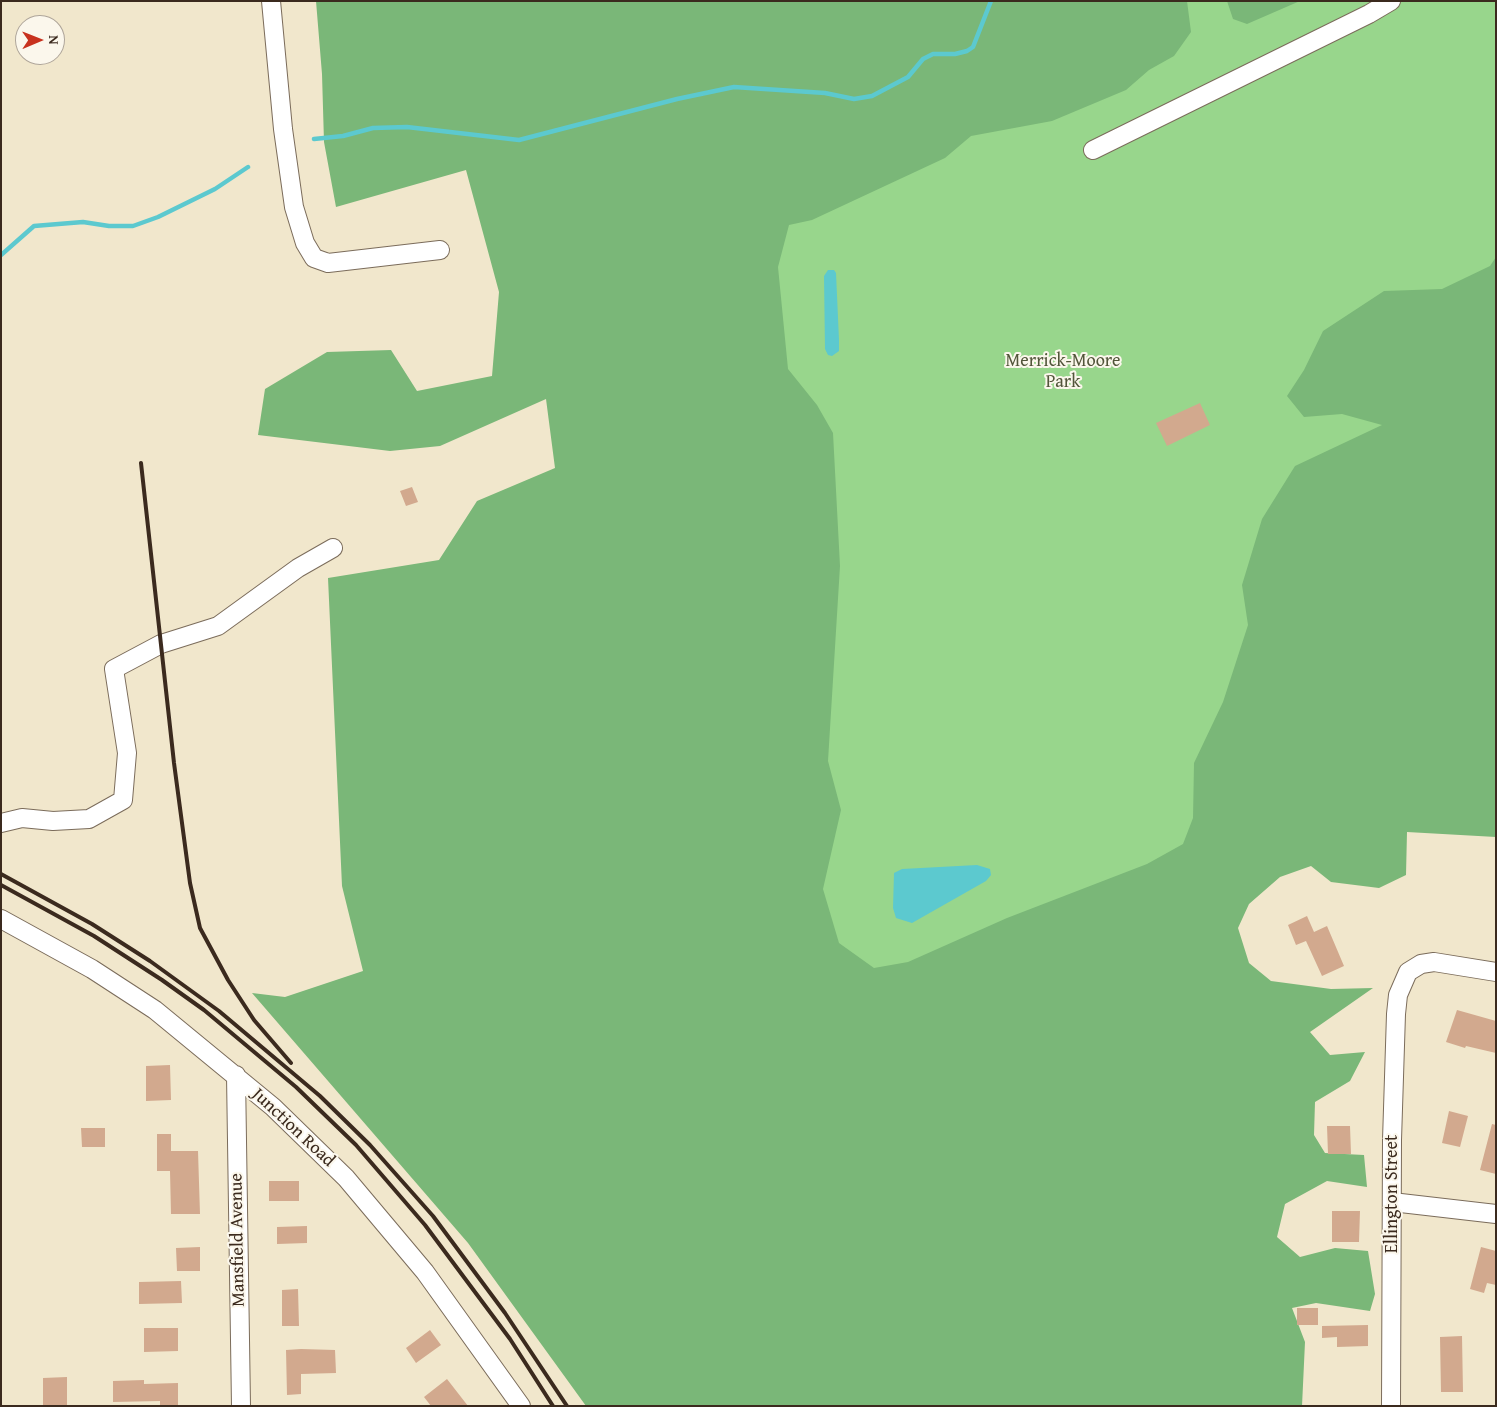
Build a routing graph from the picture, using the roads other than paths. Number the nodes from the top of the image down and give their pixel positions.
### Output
1 (271, 1) edge
2 (1391, 1) edge
3 (1093, 150) dead end
4 (440, 250) dead end
5 (332, 548) dead end
6 (1, 823) edge
7 (1, 919) edge
8 (1496, 972) edge
9 (236, 1075) junction
10 (1392, 1202) junction
11 (1496, 1214) edge
12 (241, 1406) edge
13 (521, 1406) edge
14 (1392, 1406) edge

1 - 4 street
2 - 3 street
5 - 6 street
7 - 9 street, Junction Road
8 - 10 street, Ellington Street
9 - 12 street, Mansfield Avenue
9 - 13 street, Junction Road
10 - 11 street
10 - 14 street, Ellington Street

